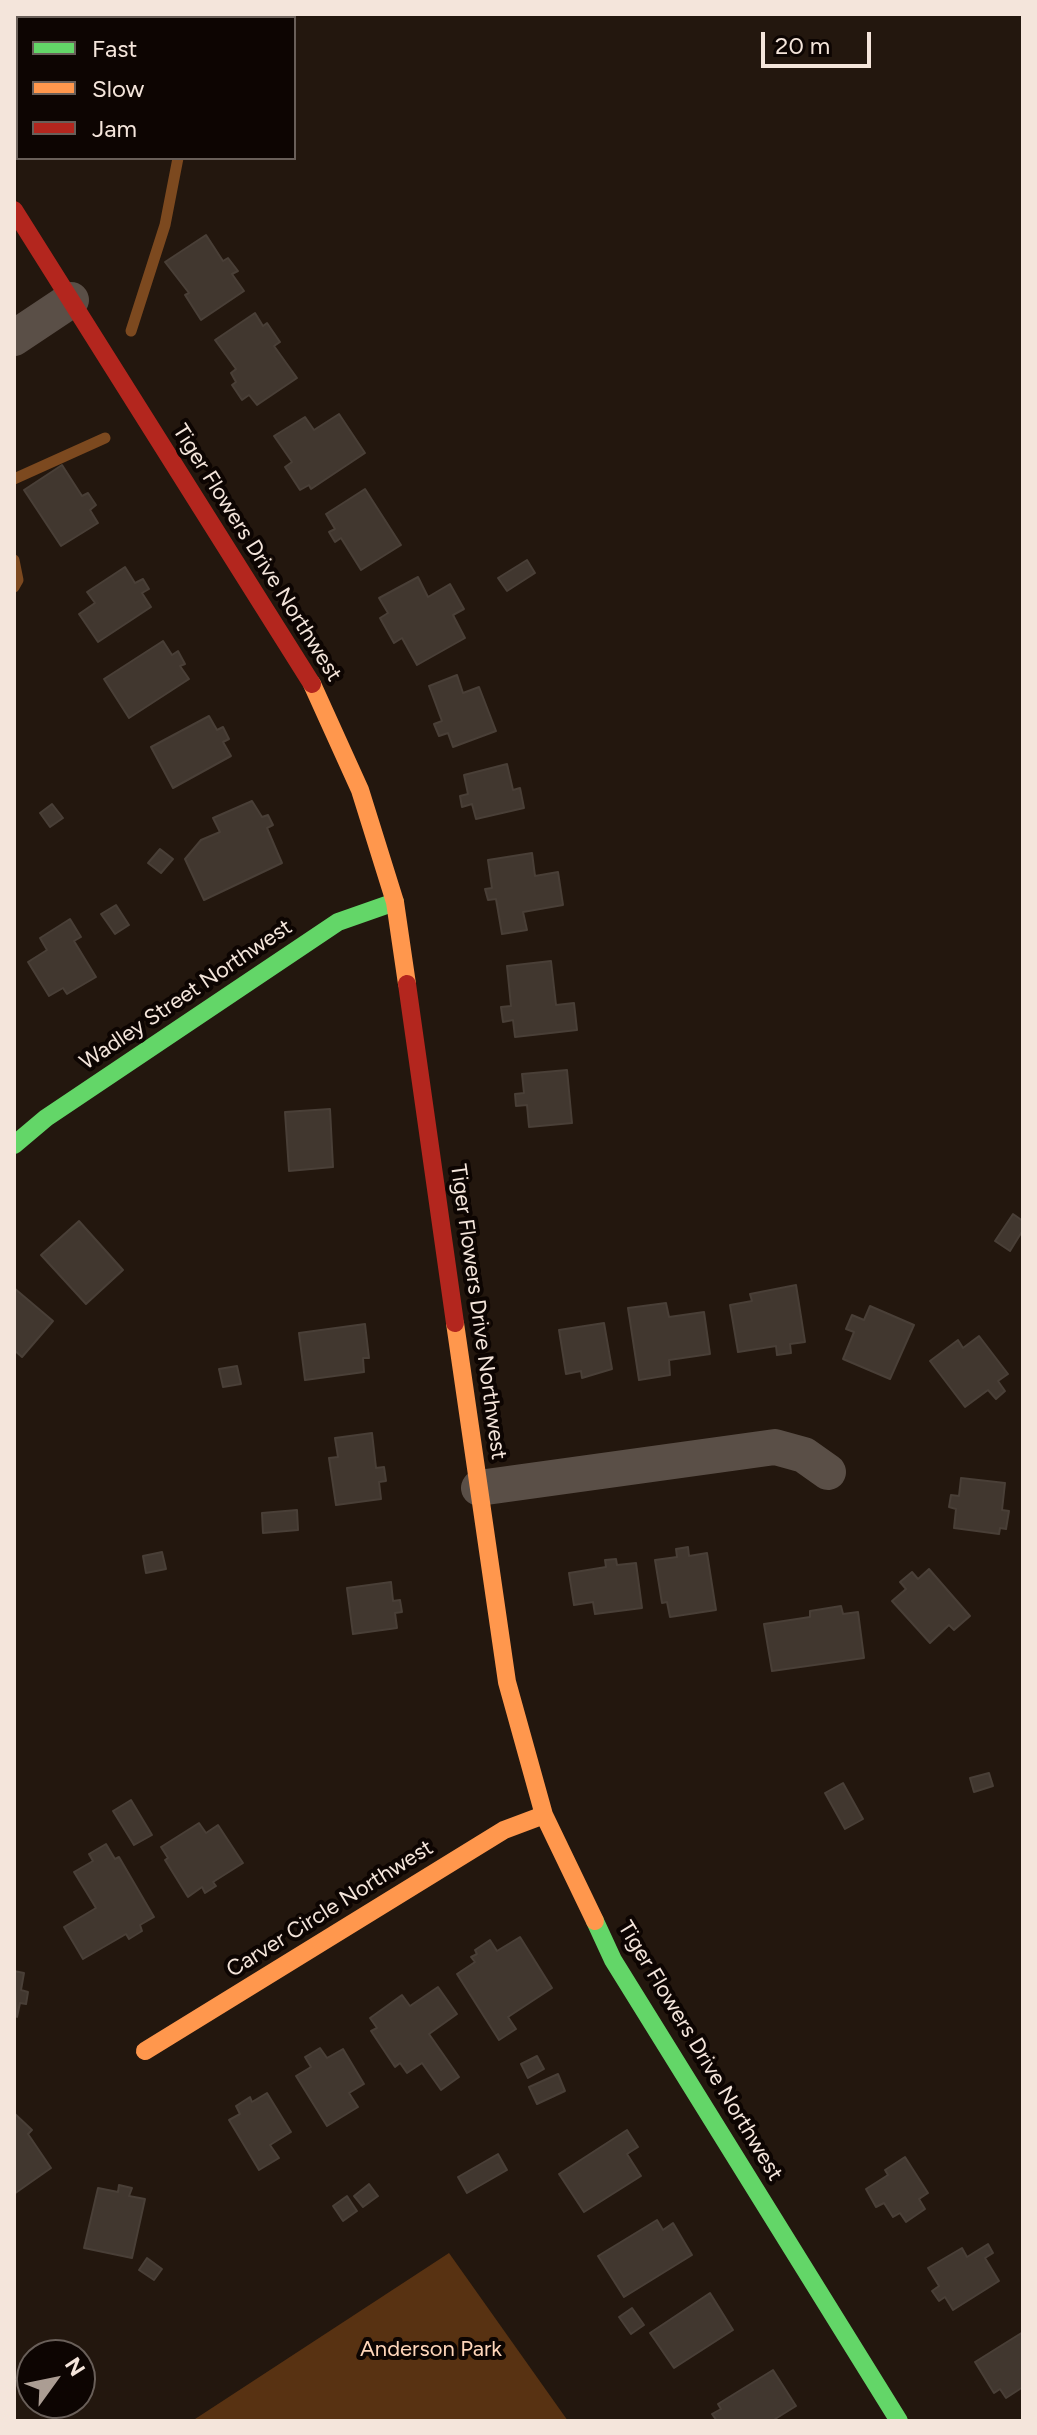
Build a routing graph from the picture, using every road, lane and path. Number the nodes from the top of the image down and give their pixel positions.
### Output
1 (14, 210) edge
2 (71, 300) junction
3 (14, 338) edge
4 (395, 902) junction
5 (14, 1145) edge
6 (828, 1472) dead end
7 (479, 1488) junction
8 (544, 1815) junction
9 (145, 2051) dead end
10 (899, 2421) edge

1 - 2 street, Tiger Flowers Drive Northwest
2 - 3 street
2 - 4 street, Tiger Flowers Drive Northwest
4 - 5 street, Wadley Street Northwest
4 - 7 street, Tiger Flowers Drive Northwest
6 - 7 street
7 - 8 street, Tiger Flowers Drive Northwest
8 - 9 street, Carver Circle Northwest
8 - 10 street, Tiger Flowers Drive Northwest

